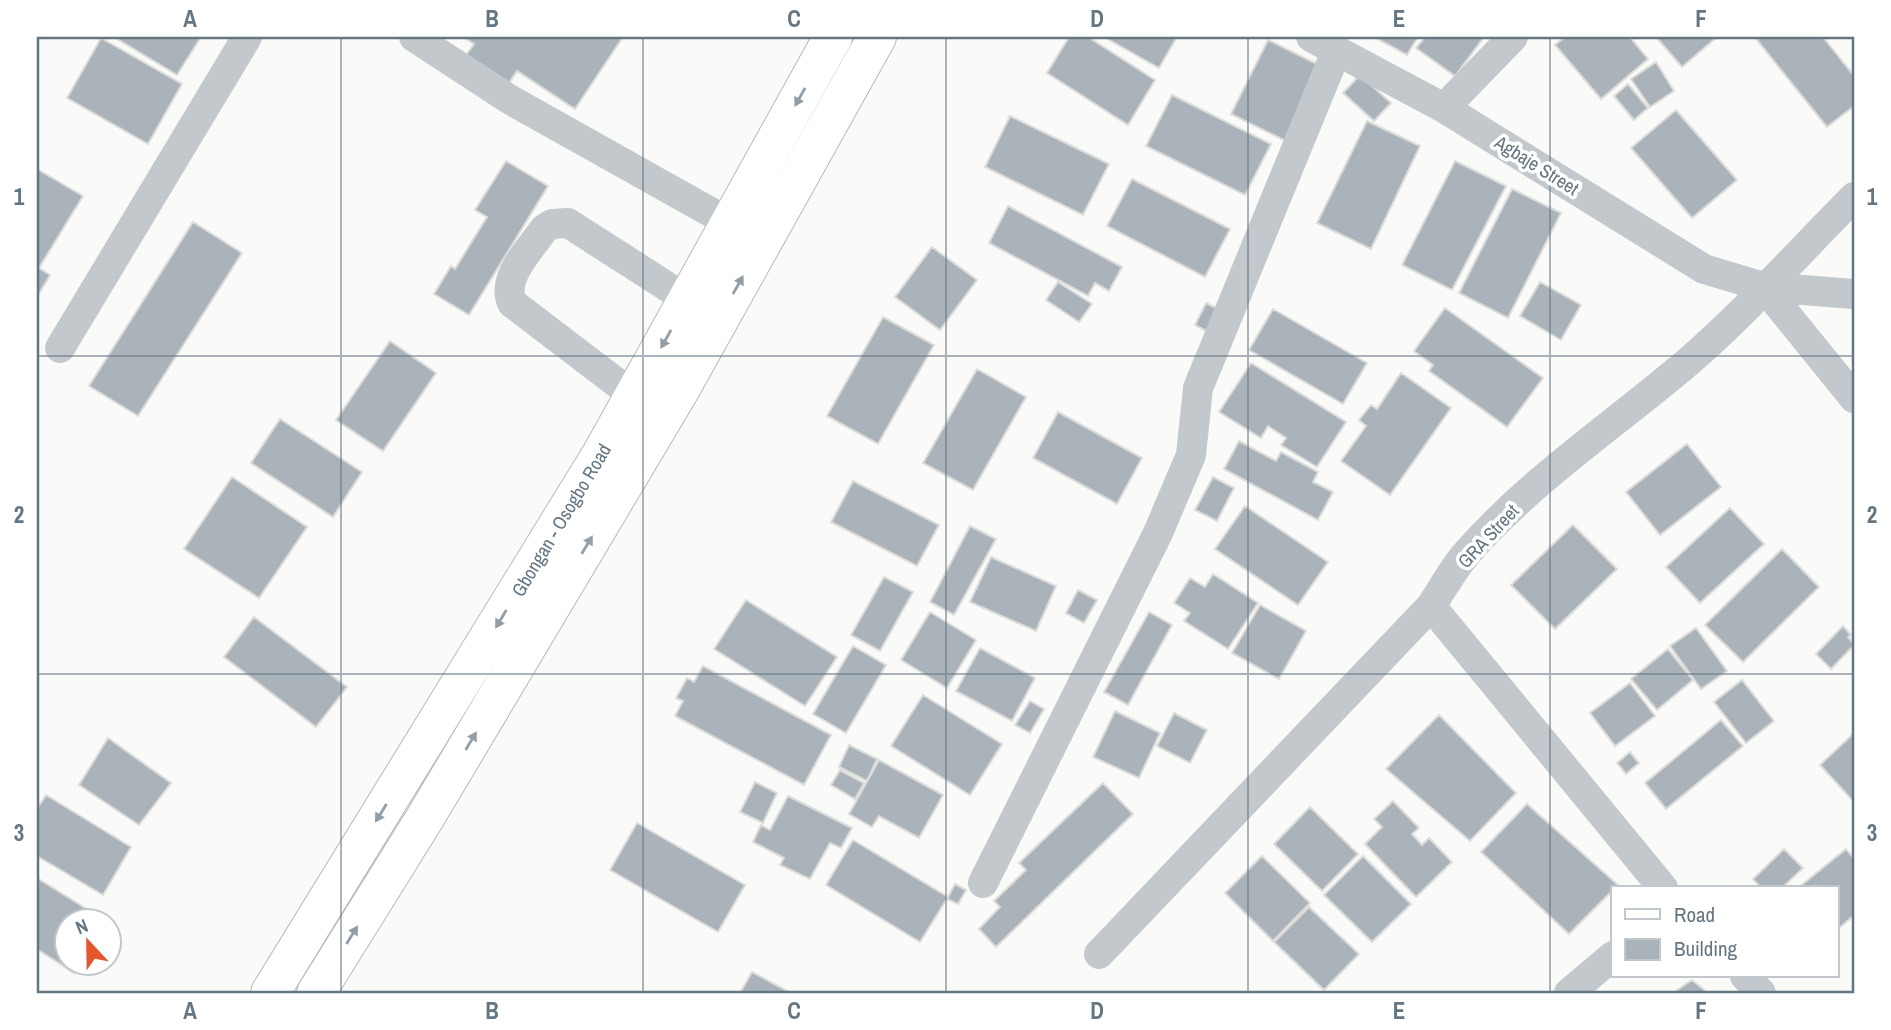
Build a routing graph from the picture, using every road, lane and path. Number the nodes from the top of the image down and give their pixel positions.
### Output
1 (247, 37) edge
2 (414, 37) edge
3 (832, 37) edge
4 (877, 37) edge
5 (1513, 37) edge
6 (1324, 45) edge
7 (1444, 108) junction
8 (1854, 197) edge
9 (730, 223) junction
10 (1764, 288) junction
11 (1854, 294) edge
12 (688, 300) junction
13 (61, 348) dead end
14 (634, 396) junction
15 (1854, 398) edge
16 (1431, 606) junction
17 (983, 883) dead end
18 (1661, 886) edge
19 (1099, 954) dead end
20 (1611, 958) edge
21 (1747, 978) edge
22 (270, 993) edge
23 (316, 993) edge
24 (1569, 993) edge
25 (1761, 993) edge

1 - 13 street
2 - 9 street
3 -> 9 main road, Gbongan - Osogbo Road
23 -> 4 main road, Gbongan - Osogbo Road
5 - 7 street
6 - 7 street, Agbaje Street
6 - 17 street
7 - 10 street, Agbaje Street
8 - 10 street, GRA Street
9 - 12 main road, Gbongan - Osogbo Road
10 - 11 street, Agbaje Street
10 - 15 street
10 - 16 street, GRA Street
12 -> 14 main road, Gbongan - Osogbo Road
12 - 14 street
14 -> 22 main road, Gbongan - Osogbo Road
16 - 18 street
16 - 19 street, GRA Street
20 - 24 street
21 - 25 street

